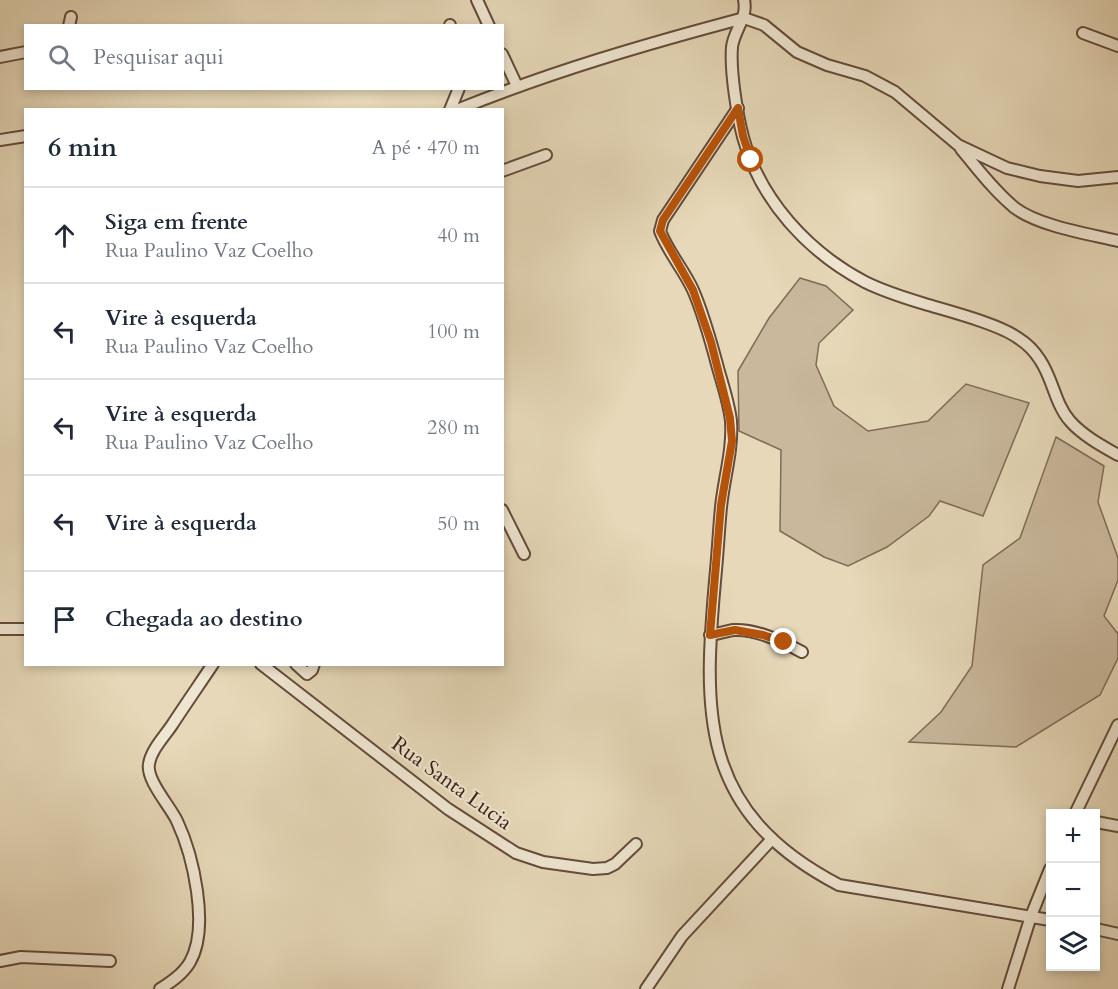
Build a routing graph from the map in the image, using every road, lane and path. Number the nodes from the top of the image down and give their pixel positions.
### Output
1 (477, 0) edge
2 (747, 1) edge
3 (744, 18) junction
4 (488, 24) edge
5 (1083, 33) dead end
6 (1118, 46) edge
7 (24, 52) edge
8 (0, 57) edge
9 (504, 58) edge
10 (518, 86) junction
11 (458, 90) edge
12 (451, 108) edge
13 (462, 108) edge
14 (738, 108) junction
15 (24, 136) edge
16 (0, 140) edge
17 (958, 145) junction
18 (546, 155) dead end
19 (504, 170) edge
20 (1118, 177) edge
21 (1118, 241) edge
22 (1118, 455) edge
23 (504, 514) edge
24 (524, 554) dead end
25 (0, 629) edge
26 (24, 629) edge
27 (710, 635) junction
28 (802, 652) dead end
29 (212, 666) edge
30 (264, 666) edge
31 (298, 666) edge
32 (313, 666) edge
33 (1118, 725) edge
34 (1077, 809) edge
35 (1100, 823) edge
36 (1118, 826) edge
37 (772, 839) junction
38 (636, 844) dead end
39 (1046, 879) edge
40 (1031, 916) junction
41 (1046, 919) edge
42 (1100, 930) edge
43 (1118, 934) edge
44 (0, 961) edge
45 (110, 961) dead end
46 (159, 989) edge
47 (646, 989) edge
48 (1008, 989) edge

1 - 4 street
2 - 3 street
3 - 10 street
3 - 14 street
3 - 17 street
5 - 6 street
7 - 8 street
9 - 10 street
10 - 13 street
11 - 12 street
14 - 22 street
14 - 27 street
15 - 16 street
17 - 20 street
17 - 21 street
18 - 19 street
23 - 24 street
25 - 26 street
27 - 28 street
27 - 37 street
29 - 46 street
30 - 38 street, Rua Santa Lucia
31 - 32 street
33 - 34 street
35 - 36 street
37 - 40 street
37 - 47 street
39 - 40 street
40 - 41 street
40 - 48 street
42 - 43 street
44 - 45 street

